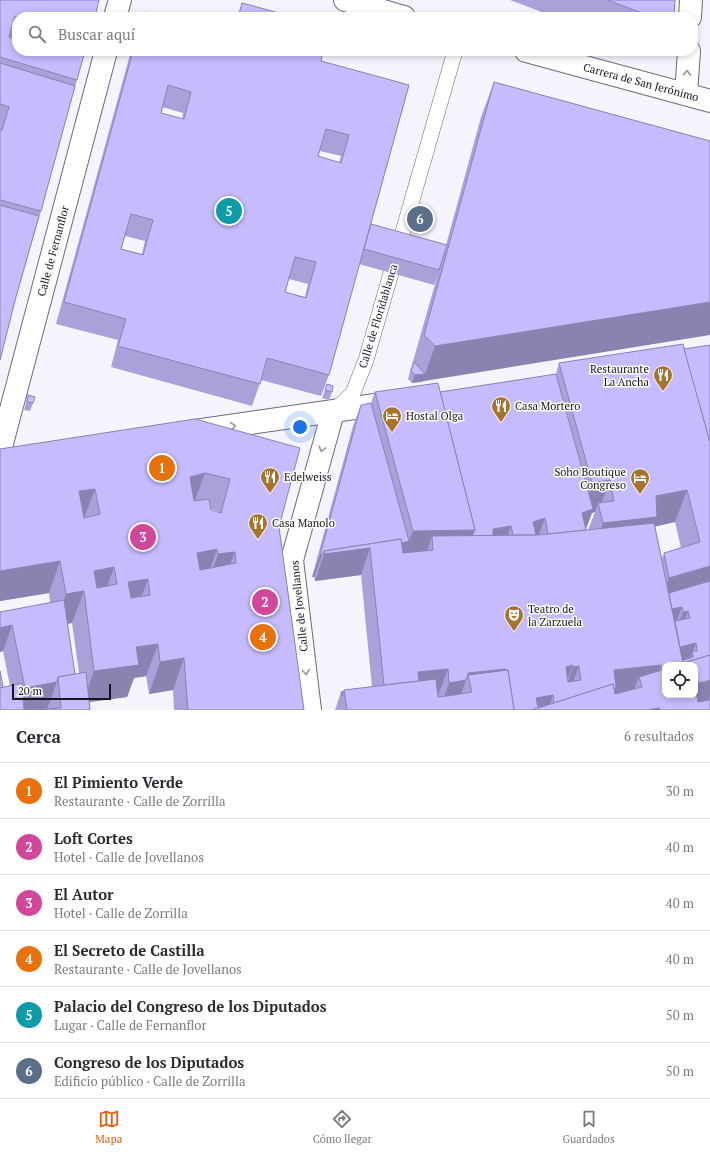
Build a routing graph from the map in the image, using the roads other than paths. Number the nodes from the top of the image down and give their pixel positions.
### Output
1 (120, 0) edge
2 (692, 0) edge
3 (353, 1) edge
4 (116, 12) edge
5 (388, 12) edge
6 (691, 12) edge
7 (105, 56) edge
8 (454, 56) edge
9 (545, 56) edge
10 (688, 56) edge
11 (686, 94) junction
12 (710, 101) edge
13 (411, 400) edge
14 (333, 412) junction
15 (178, 434) edge
16 (5, 455) edge
17 (310, 710) edge

1 - 4 street
2 - 6 street
3 - 5 street
7 - 16 street, Calle de Fernanflor
8 - 14 lane, Calle de Floridablanca
9 - 11 street, Carrera de San Jerónimo
11 -> 10 street
11 - 12 street, Carrera de San Jerónimo
13 - 14 street
15 -> 14 street
14 -> 17 street, Calle de Jovellanos

